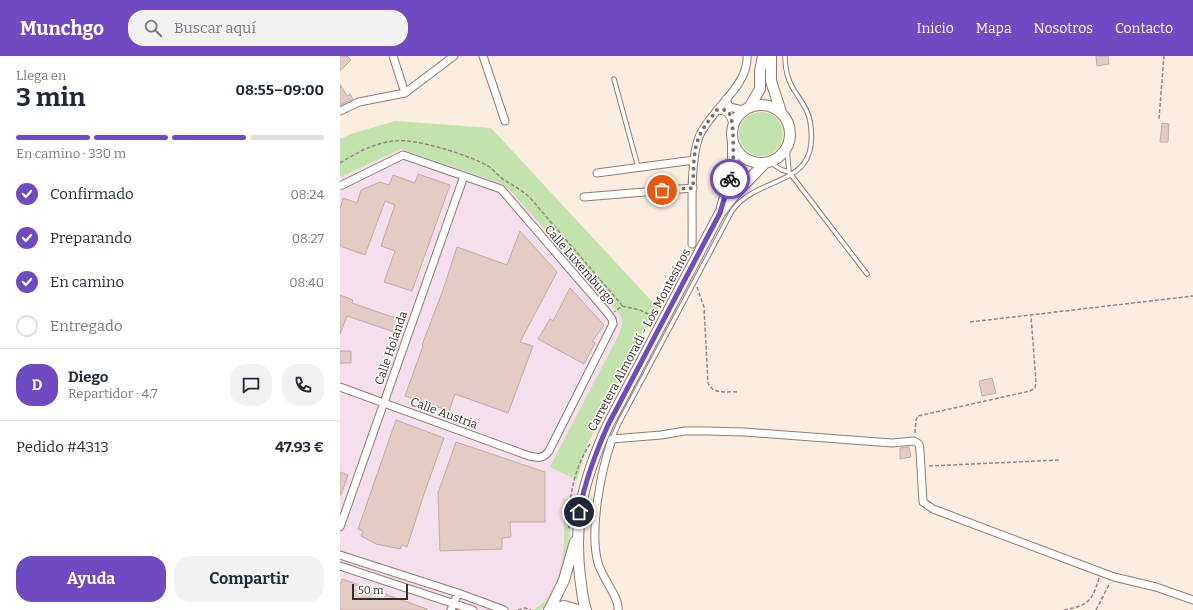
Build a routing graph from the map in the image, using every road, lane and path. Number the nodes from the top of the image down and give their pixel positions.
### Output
1 (393, 56) edge
2 (483, 56) edge
3 (747, 56) edge
4 (763, 56) edge
5 (771, 56) edge
6 (785, 56) edge
7 (1164, 56) edge
8 (450, 57) edge
9 (614, 79) dead end
10 (405, 93) junction
11 (726, 99) junction
12 (747, 108) junction
13 (717, 110) junction
14 (340, 111) edge
15 (781, 112) junction
16 (1159, 119) dead end
17 (504, 121) dead end
18 (733, 125) junction
19 (733, 143) junction
20 (787, 149) junction
21 (694, 160) junction
22 (767, 162) junction
23 (340, 163) edge
24 (638, 167) junction
25 (597, 173) dead end
26 (790, 174) junction
27 (464, 176) junction
28 (340, 186) edge
29 (693, 188) junction
30 (584, 197) dead end
31 (720, 213) junction
32 (692, 244) dead end
33 (867, 274) dead end
34 (694, 282) junction
35 (1193, 296) edge
36 (622, 306) junction
37 (609, 314) junction
38 (1031, 315) junction
39 (663, 322) junction
40 (970, 322) dead end
41 (340, 388) edge
42 (737, 392) dead end
43 (384, 403) junction
44 (612, 439) junction
45 (914, 441) junction
46 (590, 443) dead end
47 (541, 458) joint
48 (1059, 460) dead end
49 (921, 466) junction
50 (340, 527) edge
51 (574, 530) junction
52 (340, 555) edge
53 (340, 566) edge
54 (1101, 572) junction
55 (1114, 577) junction
56 (458, 593) junction
57 (1193, 600) edge
58 (452, 607) edge
59 (473, 610) edge
60 (504, 610) edge
61 (518, 610) edge
62 (531, 610) edge
63 (550, 610) edge
64 (578, 610) edge
65 (586, 610) edge
66 (618, 610) edge
67 (1064, 610) edge
68 (1096, 610) edge

1 - 10 street
2 - 17 street
3 - 11 street
4 - 12 main road
5 - 15 main road
6 - 26 lane
7 - 16 path
8 - 10 street
9 - 24 lane
10 - 14 street
11 - 12 street
11 - 13 street
12 - 15 main road
12 - 18 main road
13 - 18 street
13 - 21 street
15 - 20 main road
18 - 19 main road
19 - 22 main road
19 - 31 main road, Carretera Almoradí - Los Montesinos
20 - 22 main road
20 - 26 lane
21 - 24 street
21 - 29 street
22 - 26 lane
22 - 31 main road, Carretera Almoradí - Los Montesinos
23 - 36 path
24 - 25 street
26 - 33 lane
26 - 34 lane
27 - 28 street, Calle Luxemburgo
27 - 37 street, Calle Luxemburgo
27 - 43 street, Calle Holanda
29 - 30 street
29 - 32 street
31 - 39 main road, Carretera Almoradí - Los Montesinos
34 - 42 path
34 - 44 lane
35 - 38 path
36 - 37 path
36 - 39 path
37 - 47 street, Calle Luxemburgo
38 - 40 path
38 - 45 path
39 - 51 main road, Carretera Almoradí - Los Montesinos
41 - 43 street, Calle Austria
43 - 47 street, Calle Austria
43 - 50 street, Calle Holanda
44 - 45 street
44 - 66 street
45 - 49 street
46 - 51 path
48 - 49 path
49 - 54 street
51 - 63 main road, Carretera Almoradí - Los Montesinos
51 - 65 main road, Carretera Almoradí - Los Montesinos
52 - 56 street
53 - 58 street
54 - 55 street
54 - 67 path
55 - 57 street
55 - 68 path
56 - 58 street
56 - 60 street
58 - 59 street
61 - 62 path
63 - 64 main road

